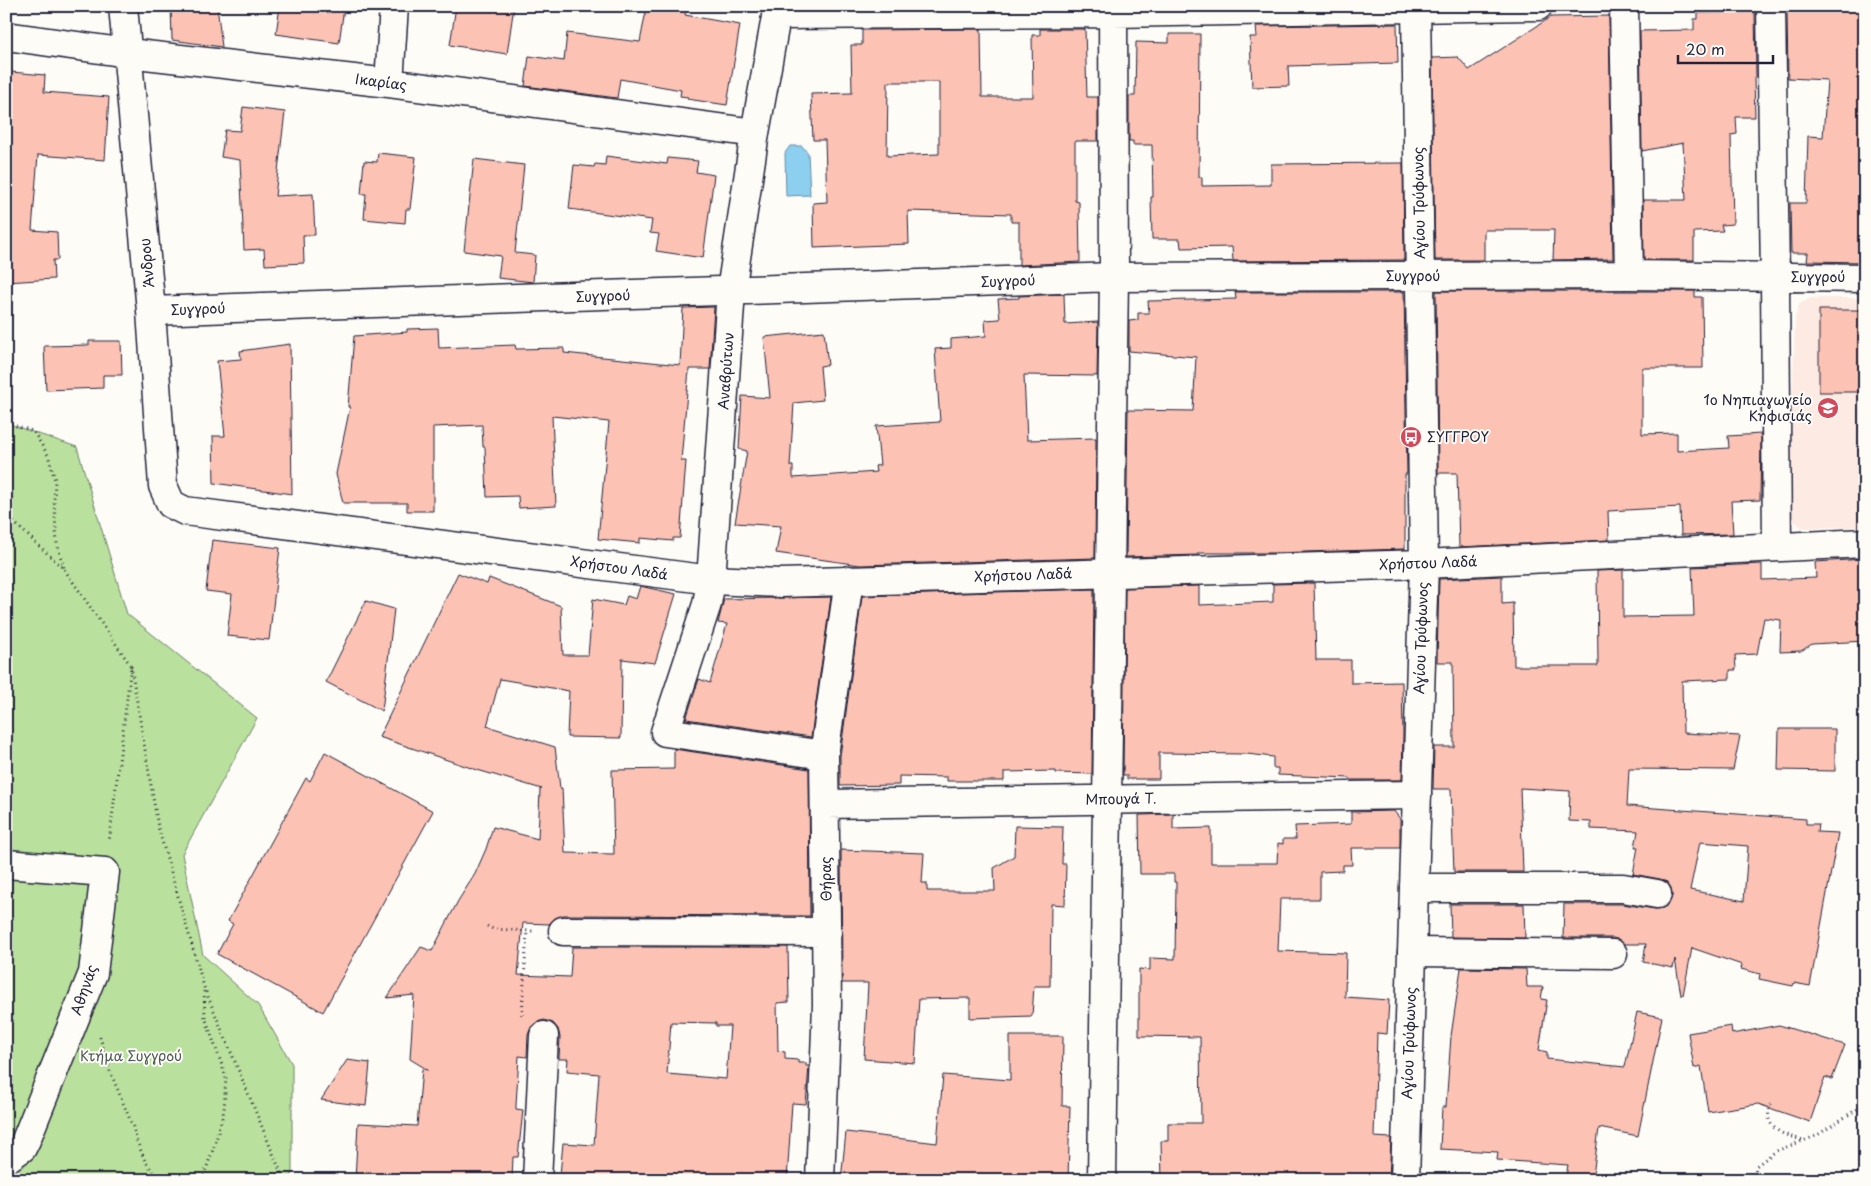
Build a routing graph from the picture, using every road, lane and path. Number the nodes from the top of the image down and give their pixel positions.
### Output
1 (123, 6) edge
2 (394, 6) edge
3 (1538, 6) edge
4 (1624, 6) edge
5 (1771, 6) edge
6 (1416, 8) edge
7 (777, 10) edge
8 (1113, 10) edge
9 (6, 36) edge
10 (128, 53) junction
11 (389, 83) junction
12 (755, 133) junction
13 (1629, 275) junction
14 (1420, 276) junction
15 (1114, 277) junction
16 (1775, 277) junction
17 (1865, 278) edge
18 (731, 292) junction
19 (151, 311) junction
20 (6, 423) edge
21 (185, 511) joint
22 (6, 515) edge
23 (1865, 543) edge
24 (1777, 547) junction
25 (1424, 564) junction
26 (64, 569) junction
27 (1110, 573) junction
28 (711, 580) junction
29 (849, 580) junction
30 (131, 666) junction
31 (824, 755) junction
32 (1416, 795) junction
33 (1108, 799) junction
34 (826, 804) junction
35 (6, 864) edge
36 (105, 872) junction
37 (1414, 888) junction
38 (1657, 894) dead end
39 (487, 926) dead end
40 (526, 931) junction
41 (563, 931) joint
42 (827, 932) junction
43 (1412, 952) junction
44 (1613, 954) dead end
45 (204, 987) junction
46 (100, 1036) dead end
47 (544, 1036) joint
48 (1771, 1104) dead end
49 (1865, 1104) edge
50 (1806, 1140) junction
51 (6, 1159) edge
52 (159, 1180) edge
53 (202, 1180) edge
54 (284, 1180) edge
55 (537, 1180) edge
56 (820, 1180) edge
57 (1102, 1180) edge
58 (1405, 1180) edge
59 (1754, 1180) edge

1 - 10 street, Άνδρου
2 - 11 street
3 - 6 street
4 - 13 street
5 - 16 street
6 - 8 street
6 - 14 street, Αγίου Τρύφωνος
7 - 8 street
7 - 12 street, Αναβρύτων
8 - 15 street
9 - 10 street, Ικαρίας
10 - 11 street, Ικαρίας
10 - 19 street, Άνδρου
11 - 12 street, Ικαρίας
12 - 18 street, Αναβρύτων
13 - 14 street, Συγγρού
13 - 16 street, Συγγρού
14 - 15 street, Συγγρού
14 - 25 street, Αγίου Τρύφωνος
15 - 18 street, Συγγρού
15 - 27 street
16 - 17 street, Συγγρού
16 - 24 street
18 - 19 street, Συγγρού
18 - 28 street, Αναβρύτων
19 - 21 street, Άνδρου
20 - 26 path
21 - 28 street, Χρήστου Λαδά
22 - 26 path
23 - 24 street, Χρήστου Λαδά
24 - 25 street, Χρήστου Λαδά
25 - 27 street, Χρήστου Λαδά
25 - 32 street, Αγίου Τρύφωνος
26 - 30 path
27 - 29 street, Χρήστου Λαδά
27 - 33 street
28 - 29 street, Χρήστου Λαδά
28 - 31 street, Αναβρύτων
29 - 31 street, Θήρας
30 - 36 path
30 - 45 path
31 - 34 street, Θήρας
32 - 33 street, Μπουγά Τ.
32 - 37 street, Αγίου Τρύφωνος
33 - 34 street, Μπουγά Τ.
33 - 57 street
34 - 42 street, Θήρας
35 - 36 street
36 - 51 street, Αθηνάς
37 - 38 street
37 - 43 street, Αγίου Τρύφωνος
39 - 40 path
40 - 41 path
40 - 47 path
41 - 42 street
42 - 56 street, Θήρας
43 - 44 street
43 - 58 street, Αγίου Τρύφωνος
45 - 53 path
45 - 54 path
46 - 52 path
47 - 55 street
48 - 50 path
49 - 50 path
50 - 59 path

